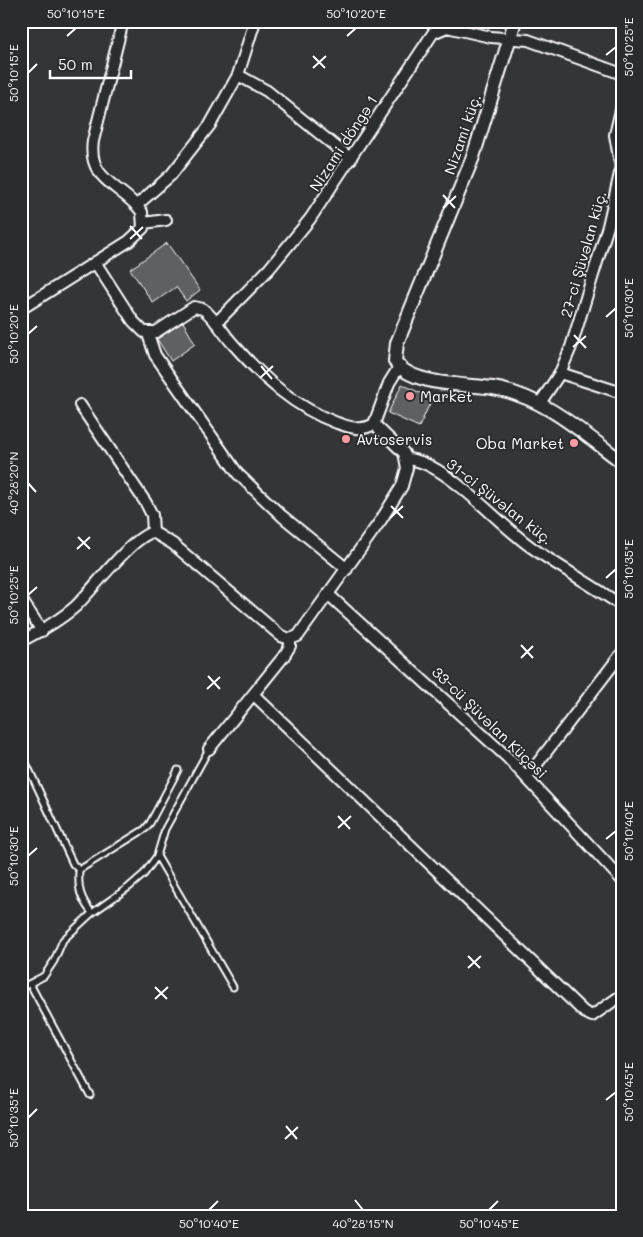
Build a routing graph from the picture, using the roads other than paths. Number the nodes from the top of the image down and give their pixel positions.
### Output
1 (123, 21) edge
2 (255, 21) edge
3 (515, 21) edge
4 (510, 38) junction
5 (622, 74) edge
6 (238, 75) junction
7 (622, 106) edge
8 (619, 144) edge
9 (351, 159) junction
10 (137, 206) junction
11 (166, 220) dead end
12 (144, 223) junction
13 (95, 262) junction
14 (21, 309) edge
15 (216, 323) junction
16 (148, 334) junction
17 (399, 367) junction
18 (560, 373) junction
19 (622, 393) edge
20 (540, 403) junction
21 (80, 405) dead end
22 (374, 424) junction
23 (407, 459) junction
24 (622, 462) edge
25 (153, 532) junction
26 (347, 569) junction
27 (329, 595) junction
28 (21, 599) edge
29 (621, 604) edge
30 (42, 631) junction
31 (290, 639) junction
32 (21, 641) edge
33 (622, 653) edge
34 (254, 695) junction
35 (209, 749) joint
36 (21, 752) edge
37 (178, 770) dead end
38 (527, 777) junction
39 (158, 856) junction
40 (79, 870) junction
41 (622, 880) edge
42 (92, 913) junction
43 (30, 984) junction
44 (233, 986) dead end
45 (21, 988) edge
46 (622, 995) edge
47 (90, 1095) dead end

1 - 10 street
2 - 6 street
3 - 4 street, Nizami küç.
4 - 5 street
4 - 9 street, Nizami döngə 1
4 - 17 street, Nizami küç.
6 - 9 street
6 - 10 street
7 - 8 street, 27-ci Şüvəlan küç.
8 - 18 street, 27-ci Şüvəlan küç.
9 - 15 street, Nizami döngə 1
10 - 12 street
11 - 12 street
12 - 13 street
13 - 14 street
13 - 16 street
15 - 16 street
15 - 22 street
16 - 26 street
17 - 20 street
17 - 22 street
18 - 19 street
18 - 20 street, 27-ci Şüvəlan küç.
20 - 24 street
21 - 25 street
22 - 23 street
23 - 26 street
23 - 29 street, 31-ci Şüvəlan küç.
25 - 30 street
25 - 31 street
26 - 27 street
27 - 31 street
27 - 38 street, 33-cü Şüvəlan Küçəsi
28 - 30 street
30 - 32 street
31 - 34 street
33 - 38 street
34 - 35 street
34 - 46 street
35 - 39 lane
36 - 40 lane
37 - 40 lane
38 - 41 street, 33-cü Şüvəlan Küçəsi
39 - 42 lane
39 - 44 lane
40 - 42 lane
42 - 43 lane
43 - 45 lane
43 - 47 lane

